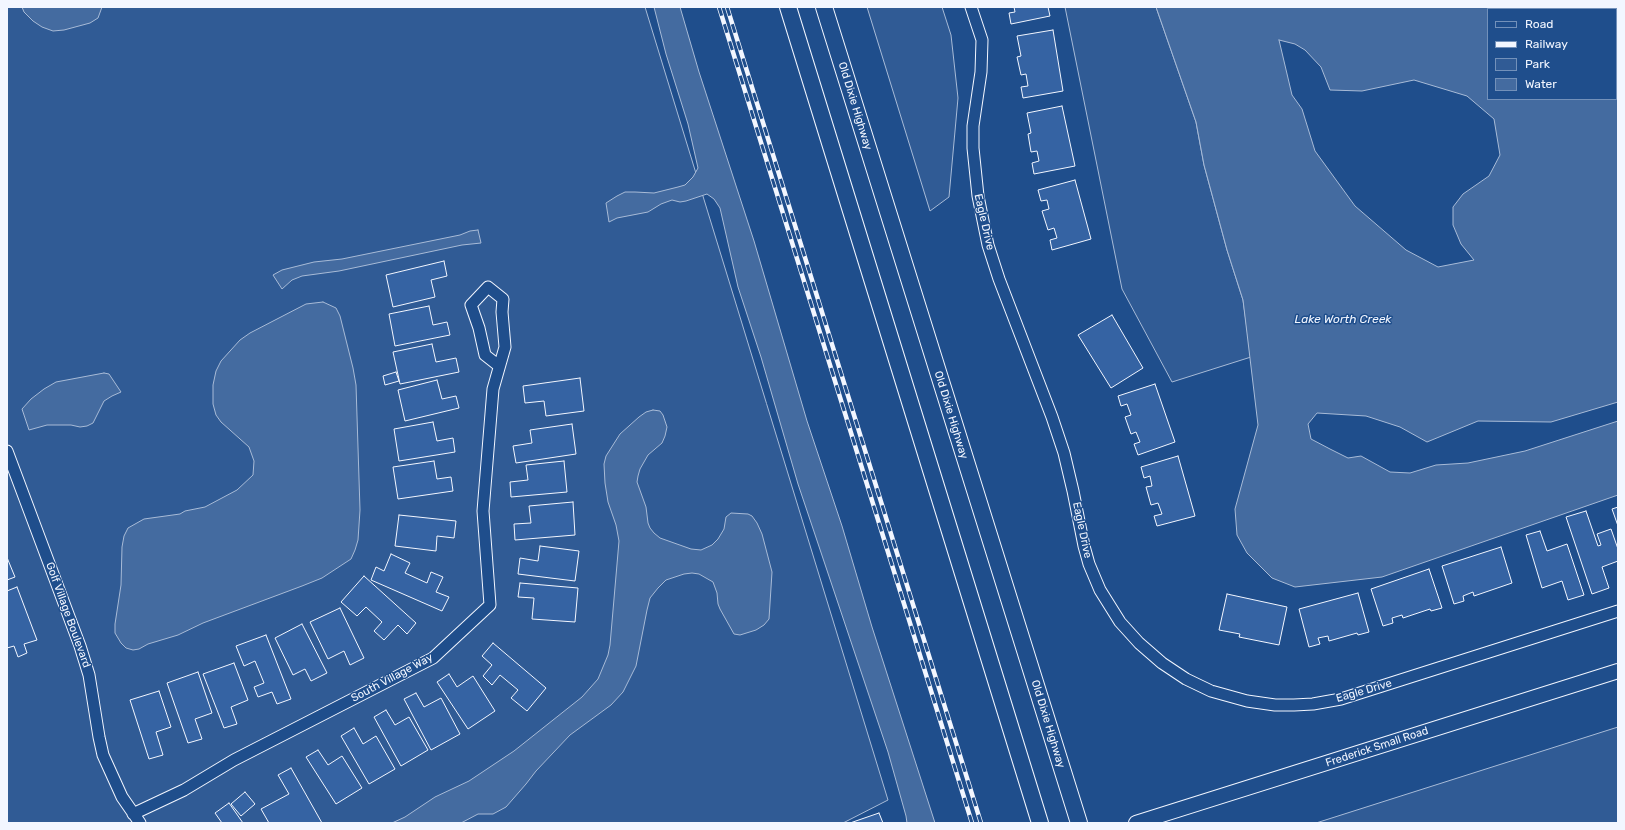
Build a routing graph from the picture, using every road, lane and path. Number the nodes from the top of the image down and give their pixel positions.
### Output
1 (788, 7) edge
2 (824, 7) edge
3 (971, 7) edge
4 (499, 366) junction
5 (7, 451) edge
6 (1618, 611) edge
7 (1618, 671) edge
8 (133, 814) junction
9 (140, 823) edge
10 (1040, 823) edge
11 (1079, 823) edge
12 (1136, 823) edge

1 - 10 main road
2 - 11 main road, Old Dixie Highway
3 - 6 street, Eagle Drive
4 - 4 street, South Village Way
4 - 8 street, South Village Way
5 - 8 street, Golf Village Boulevard
7 - 12 street, Frederick Small Road
8 - 9 street, Golf Village Boulevard

